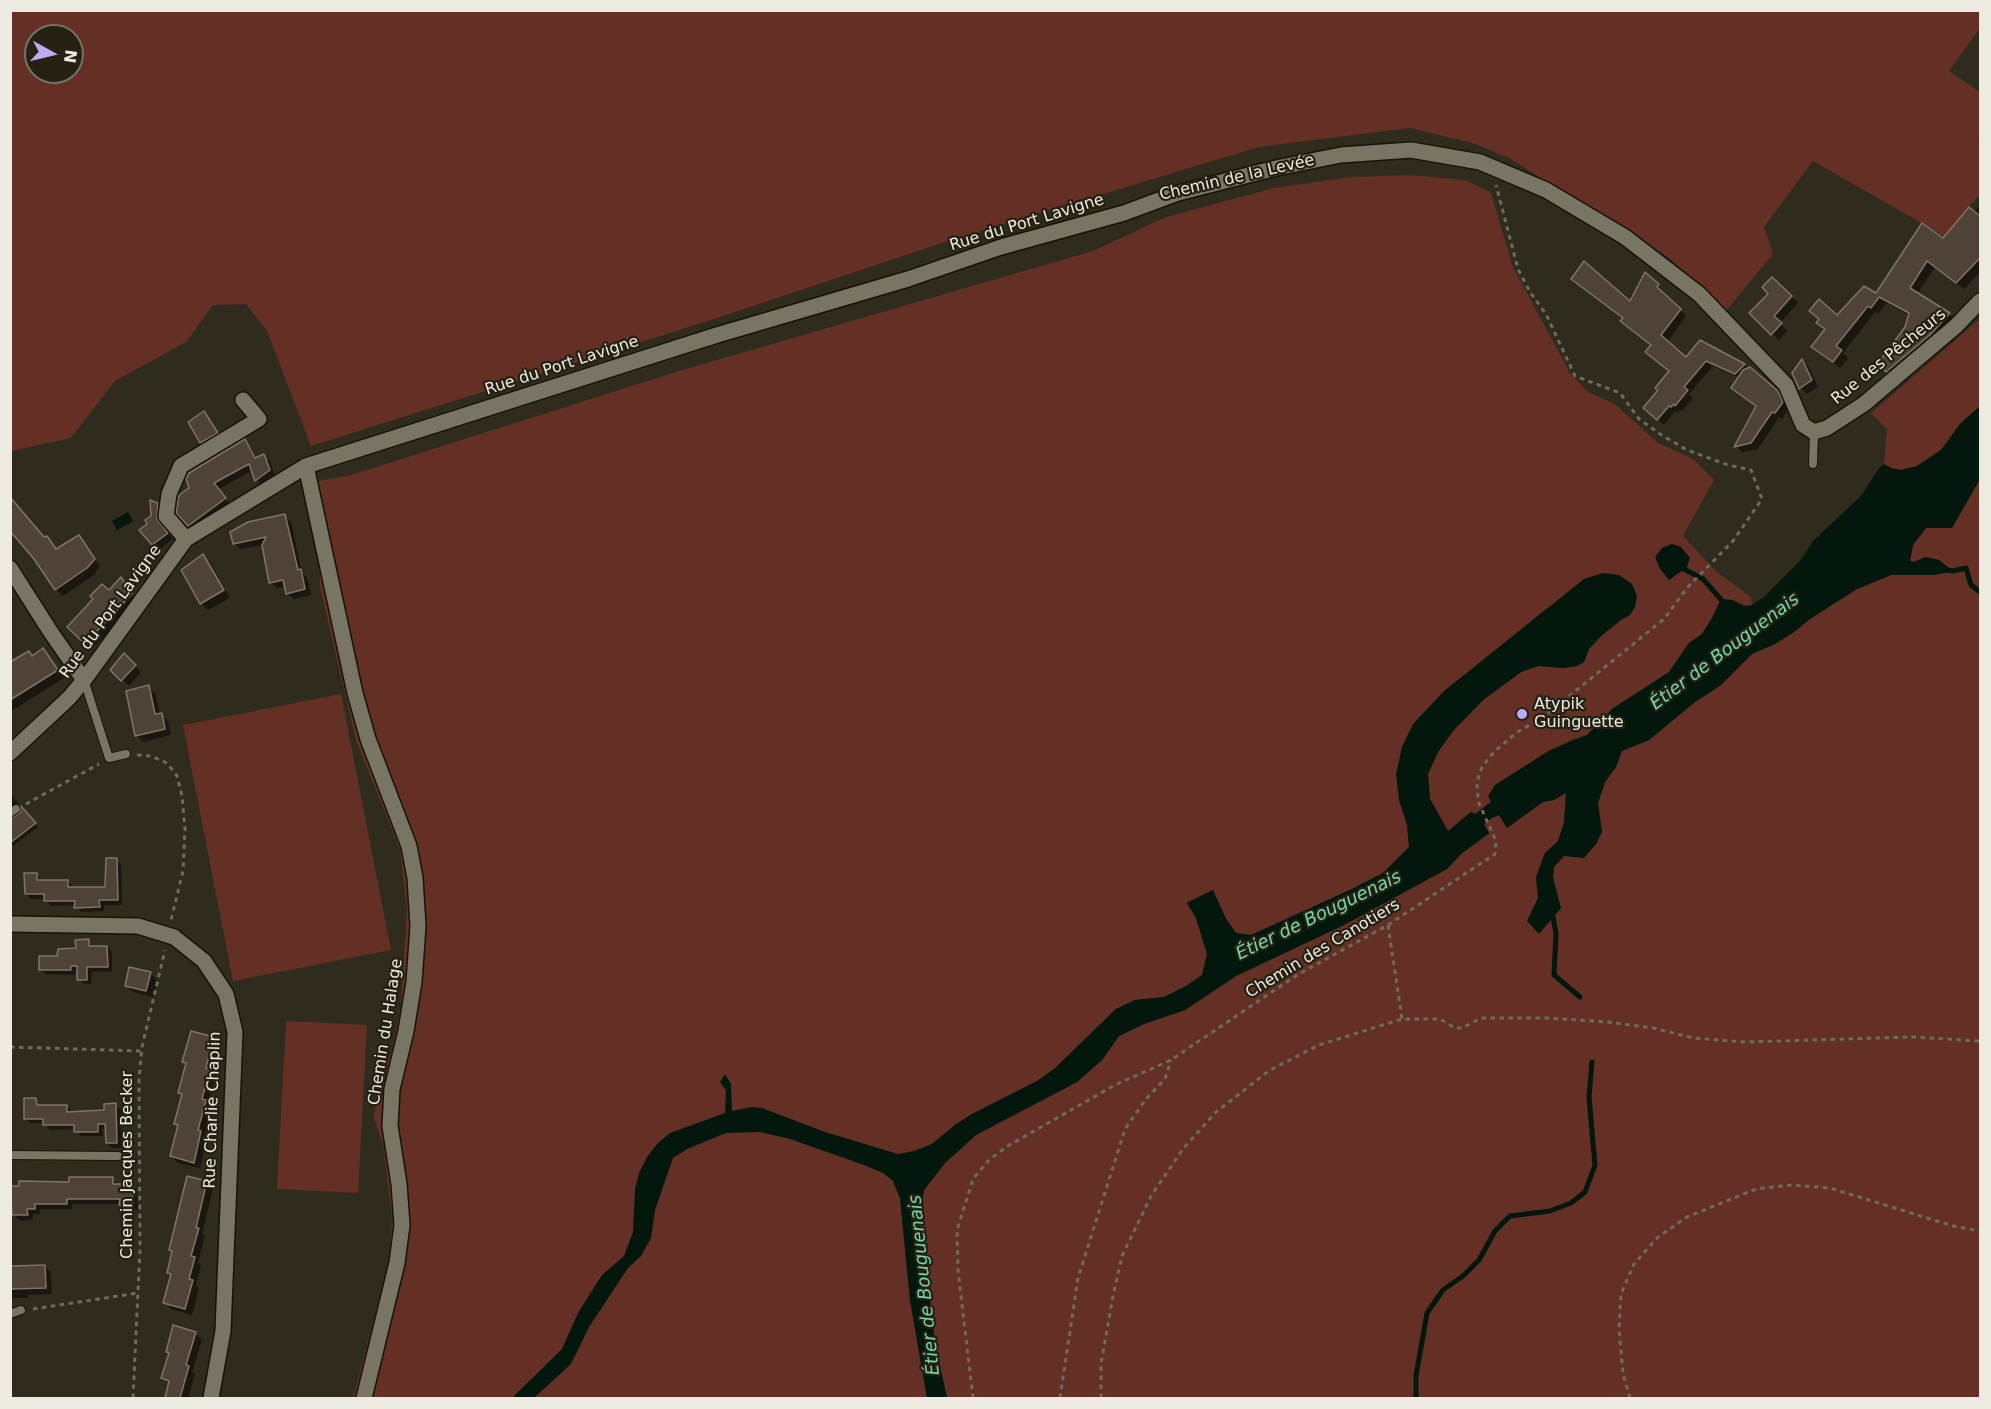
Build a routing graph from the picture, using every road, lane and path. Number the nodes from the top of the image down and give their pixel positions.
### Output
1 (1494, 182) dead end
2 (1980, 301) edge
3 (243, 400) dead end
4 (1814, 432) junction
5 (1813, 464) dead end
6 (306, 466) junction
7 (186, 539) junction
8 (10, 568) edge
9 (84, 680) junction
10 (10, 753) edge
11 (126, 754) joint
12 (109, 758) junction
13 (13, 811) edge
14 (10, 924) edge
15 (1388, 925) junction
16 (168, 935) junction
17 (1402, 1019) junction
18 (1980, 1041) edge
19 (10, 1047) edge
20 (142, 1051) junction
21 (1171, 1060) junction
22 (10, 1155) edge
23 (118, 1156) dead end
24 (1980, 1232) edge
25 (138, 1293) junction
26 (21, 1310) joint
27 (10, 1314) edge
28 (133, 1398) edge
29 (211, 1398) edge
30 (364, 1398) edge
31 (973, 1398) edge
32 (1060, 1398) edge
33 (1101, 1398) edge
34 (1630, 1398) edge

1 - 15 path, Chemin des Canotiers
2 - 4 street, Rue des Pêcheurs
3 - 7 street, Rue du Port Lavigne
4 - 5 lane
4 - 6 street, Rue du Port Lavigne
6 - 7 street, Rue du Port Lavigne
6 - 30 street, Chemin du Halage
7 - 9 street, Rue du Port Lavigne
8 - 9 street
9 - 10 street, Rue du Port Lavigne
9 - 12 lane
11 - 12 lane
11 - 16 path, Chemin Jacques Becker
12 - 13 path
14 - 16 street, Rue Charlie Chaplin
15 - 17 path
15 - 21 path, Chemin des Canotiers
16 - 20 path, Chemin Jacques Becker
16 - 29 street, Rue Charlie Chaplin
17 - 18 path
17 - 33 path
19 - 20 path
20 - 25 path, Chemin Jacques Becker
21 - 31 path, Chemin des Canotiers
21 - 32 path
22 - 23 lane
24 - 34 path
25 - 26 path
25 - 28 path, Chemin Jacques Becker
26 - 27 lane

